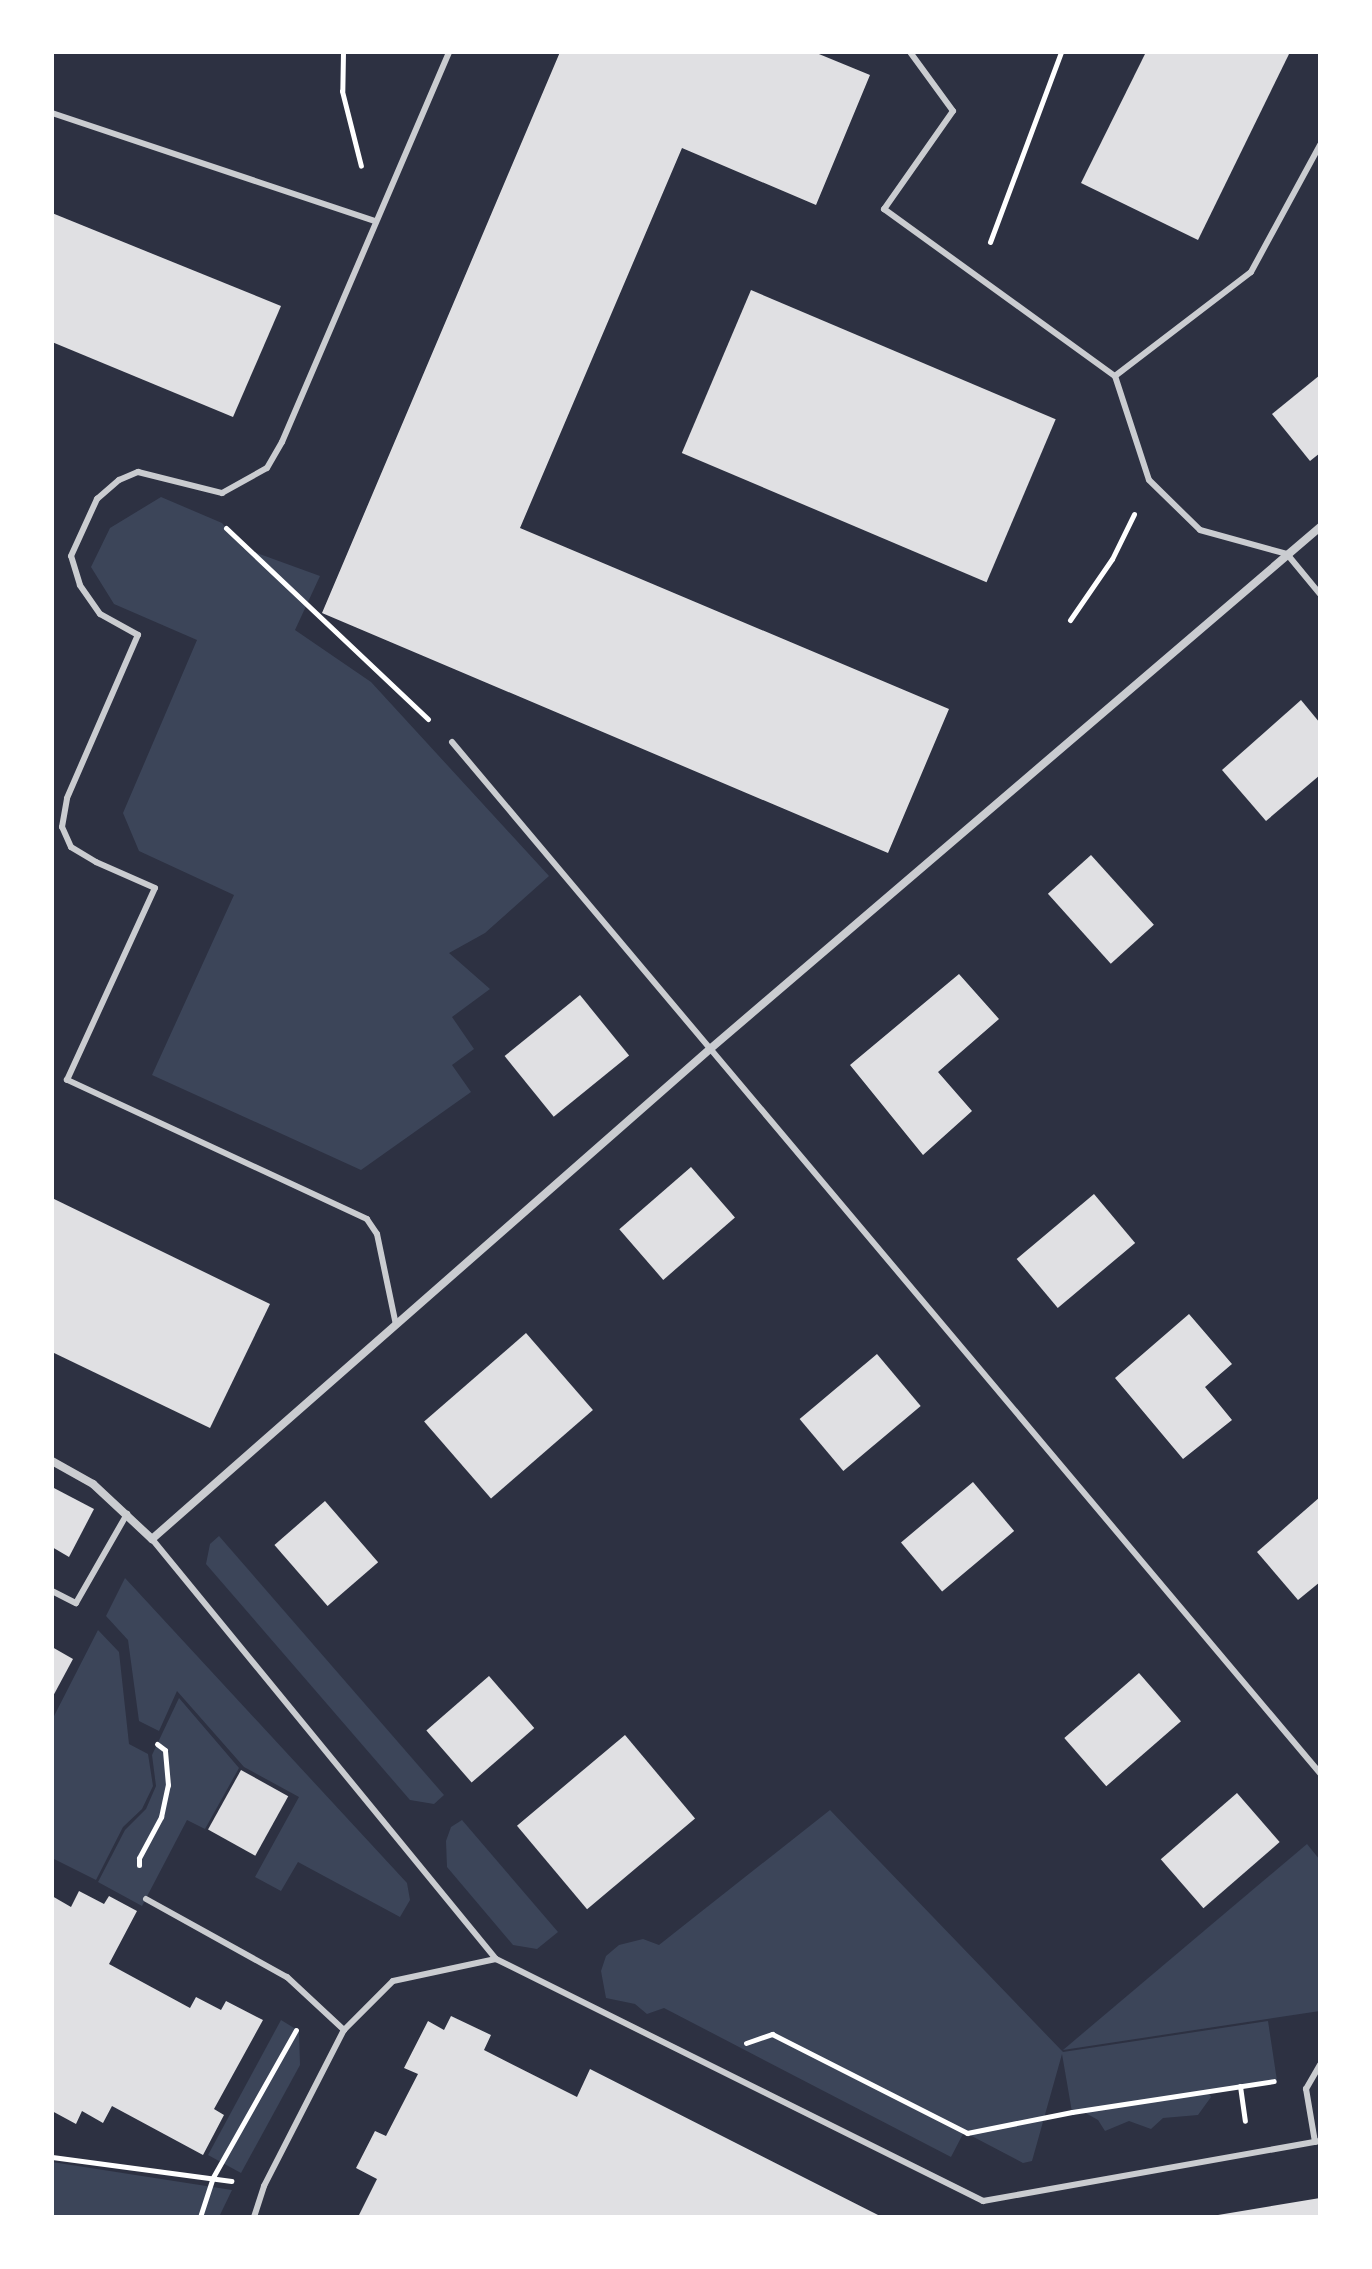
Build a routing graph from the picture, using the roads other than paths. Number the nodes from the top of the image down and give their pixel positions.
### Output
1 (449, 52) edge
2 (910, 52) edge
3 (52, 113) edge
4 (1320, 145) edge
5 (374, 221) junction
6 (1115, 376) junction
7 (1320, 527) edge
8 (1287, 554) junction
9 (1320, 594) edge
10 (452, 742) road end
11 (710, 1049) junction
12 (396, 1325) junction
13 (52, 1461) edge
14 (128, 1513) junction
15 (152, 1539) junction
16 (52, 1591) edge
17 (1320, 1773) edge
18 (146, 1899) road end
19 (496, 1959) junction
20 (344, 2030) junction
21 (1320, 2065) edge
22 (1318, 2142) edge
23 (254, 2217) edge

1 - 5 lane
2 - 6 lane
3 - 5 lane
4 - 6 lane
5 - 12 lane
6 - 8 lane
7 - 8 street
8 - 9 lane
8 - 11 street
10 - 11 lane
11 - 12 street
11 - 17 lane
12 - 15 street
13 - 14 street
14 - 15 street
14 - 16 lane
15 - 19 lane
18 - 20 lane
19 - 20 lane
19 - 22 lane
20 - 23 lane
21 - 22 lane

